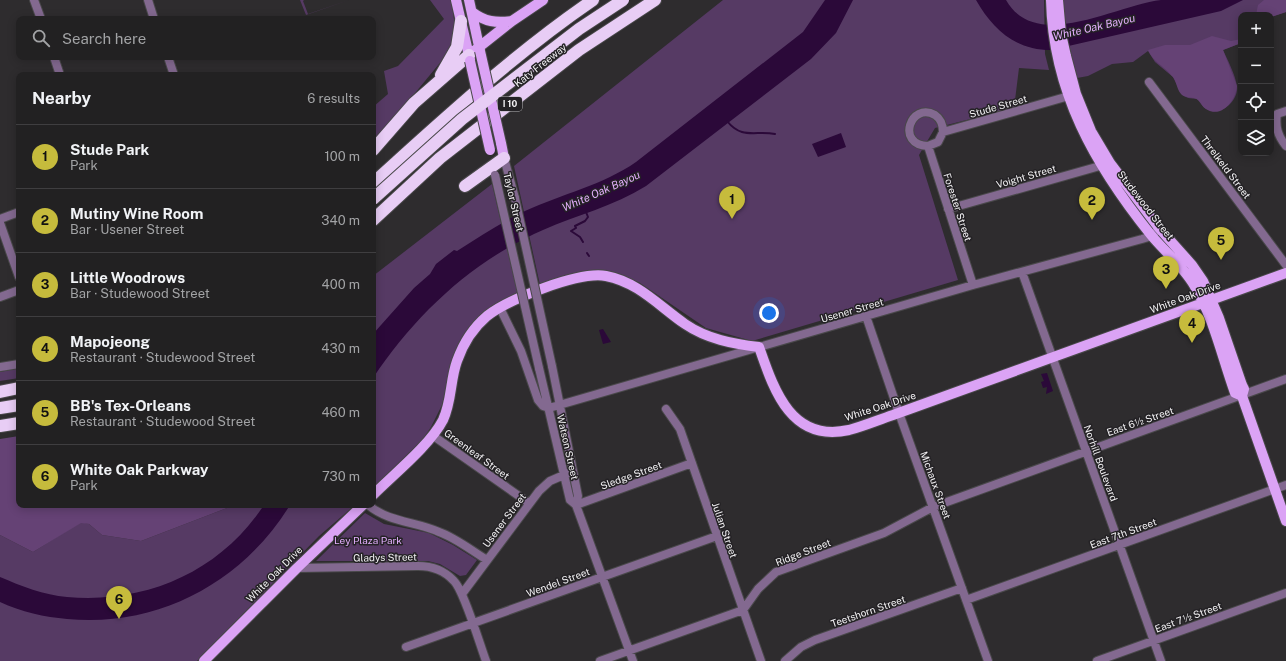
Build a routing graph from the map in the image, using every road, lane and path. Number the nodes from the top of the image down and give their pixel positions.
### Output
1 (34, 0) edge
2 (148, 0) edge
3 (456, 0) edge
4 (469, 0) edge
5 (543, 0) edge
6 (593, 0) edge
7 (623, 0) edge
8 (656, 0) edge
9 (1051, 0) edge
10 (1058, 0) edge
11 (472, 12) junction
12 (40, 16) edge
13 (153, 16) edge
14 (461, 21) junction
15 (512, 21) junction
16 (475, 54) junction
17 (55, 60) edge
18 (169, 60) edge
19 (59, 72) edge
20 (173, 72) edge
21 (438, 81) junction
22 (1148, 82) dead end
23 (1070, 91) junction
24 (1286, 111) edge
25 (942, 132) junction
26 (928, 146) junction
27 (1286, 146) edge
28 (376, 147) edge
29 (505, 163) junction
30 (1105, 164) junction
31 (494, 170) junction
32 (376, 180) edge
33 (466, 186) dead end
34 (376, 196) edge
35 (948, 209) junction
36 (16, 213) edge
37 (376, 217) edge
38 (0, 219) edge
39 (0, 223) edge
40 (1160, 228) junction
41 (1152, 236) junction
42 (1286, 265) edge
43 (16, 268) edge
44 (1022, 272) junction
45 (1286, 273) edge
46 (973, 285) junction
47 (16, 291) edge
48 (0, 297) edge
49 (1207, 301) junction
50 (500, 308) junction
51 (866, 316) junction
52 (728, 343) junction
53 (759, 347) junction
54 (730, 357) junction
55 (1053, 358) junction
56 (16, 364) edge
57 (0, 367) edge
58 (1286, 379) edge
59 (16, 389) edge
60 (0, 392) edge
61 (1242, 396) junction
62 (16, 405) edge
63 (560, 406) junction
64 (0, 408) edge
65 (549, 408) junction
66 (666, 409) dead end
67 (900, 417) junction
68 (16, 423) edge
69 (0, 426) edge
70 (432, 435) junction
71 (1086, 450) junction
72 (692, 463) junction
73 (573, 471) junction
74 (563, 474) junction
75 (1286, 485) edge
76 (1274, 489) junction
77 (376, 492) edge
78 (529, 503) junction
79 (576, 505) junction
80 (933, 507) junction
81 (360, 508) edge
82 (372, 508) edge
83 (1286, 521) edge
84 (717, 536) junction
85 (1119, 545) junction
86 (487, 560) junction
87 (297, 568) junction
88 (602, 577) junction
89 (962, 588) junction
90 (1286, 593) edge
91 (462, 594) junction
92 (966, 600) junction
93 (743, 610) junction
94 (472, 623) junction
95 (1153, 641) junction
96 (406, 647) dead end
97 (629, 651) junction
98 (204, 661) edge
99 (486, 661) edge
100 (600, 661) edge
101 (633, 661) edge
102 (761, 661) edge
103 (785, 661) edge
104 (987, 661) edge
105 (1097, 661) edge
106 (1161, 661) edge

1 - 12 street
2 - 13 street
3 - 14 main road, Taylor Street
4 - 11 main road, Taylor Street
5 - 15 main road
6 - 32 highway, Katy Freeway
7 - 34 highway, bridge
8 - 37 highway, Katy Freeway / I 10
9 - 23 main road
10 - 23 main road
11 - 15 main road
11 - 16 main road, Taylor Street
14 - 16 main road, Taylor Street
14 - 21 highway
15 - 16 main road
16 - 21 highway
16 - 29 main road, Taylor Street, bridge
16 - 31 main road, Taylor Street, bridge
17 - 19 street
18 - 20 street
21 - 28 highway
22 - 42 street, Threlkeld Street
23 - 25 street, Stude Street
23 - 30 main road, Studewood Street
24 - 27 street
25 - 26 street
25 - 26 street
26 - 35 street, Forester Street
29 - 31 highway
29 - 63 street, Taylor Street, bridge
30 - 35 street, Voight Street
30 - 40 main road, Studewood Street
30 - 41 main road, Studewood Street
31 - 33 highway
31 - 65 street, Taylor Street, bridge
35 - 46 street, Forester Street
36 - 38 street
39 - 43 street
40 - 41 street, Usener Street
40 - 49 main road, Studewood Street
41 - 44 street, Usener Street
41 - 49 main road, Studewood Street
44 - 46 street, Usener Street
44 - 55 street, Norhill Boulevard
45 - 49 main road, White Oak Drive
46 - 51 street, Usener Street
47 - 48 street
49 - 55 main road, White Oak Drive
49 - 61 main road, Studewood Street
50 - 52 main road
50 - 65 street, Watson Street
50 - 70 main road
51 - 53 street, Usener Street
51 - 67 street, Michaux Street
52 - 53 main road
52 - 54 street
53 - 54 street, Usener Street
53 - 67 main road, White Oak Drive
54 - 63 street, Usener Street
55 - 67 main road, White Oak Drive
55 - 71 street, Norhill Boulevard
56 - 57 street
58 - 61 street, East 6½ Street
59 - 60 highway
61 - 71 street, East 6½ Street
61 - 76 main road, Studewood Street
62 - 64 highway
63 - 65 street, Usener Street
63 - 73 street, Watson Street
65 - 74 street, Watson Street
66 - 72 street, Julian Street
67 - 80 street, Michaux Street
68 - 69 highway
70 - 77 main road
70 - 78 street, Greenleaf Street
71 - 80 street, East 6½ Street
71 - 85 street, Norhill Boulevard
72 - 79 street, Sledge Street
72 - 84 street, Julian Street
73 - 74 street, Usener Street
73 - 79 street, Watson Street
74 - 78 street, Usener Street
74 - 79 street, Watson Street
75 - 76 street, East 7th Street
76 - 83 main road, Studewood Street
76 - 85 street, East 7th Street
78 - 86 street, Usener Street
79 - 88 street, Watson Street
80 - 89 street, Michaux Street
80 - 93 street, Ridge Street
81 - 87 main road, White Oak Drive
82 - 86 street
84 - 88 street, Wendel Street
84 - 93 street, Julian Street
85 - 92 street, East 7th Street
85 - 95 street, Norhill Boulevard
86 - 91 street, Usener Street
87 - 91 street, Gladys Street
87 - 98 main road, White Oak Drive
88 - 94 street, Wendel Street
88 - 97 street, Watson Street
89 - 92 street, Michaux Street
89 - 103 street, Teetshorn Street
90 - 95 street, East 7½ Street
91 - 94 street, Gladys Street
92 - 104 street, Michaux Street
93 - 97 street
93 - 102 street, Julian Street
94 - 96 street, Wendel Street
94 - 99 street, Gladys Street
95 - 105 street, East 7½ Street
95 - 106 street, Norhill Boulevard
97 - 100 street
97 - 101 street, Watson Street

